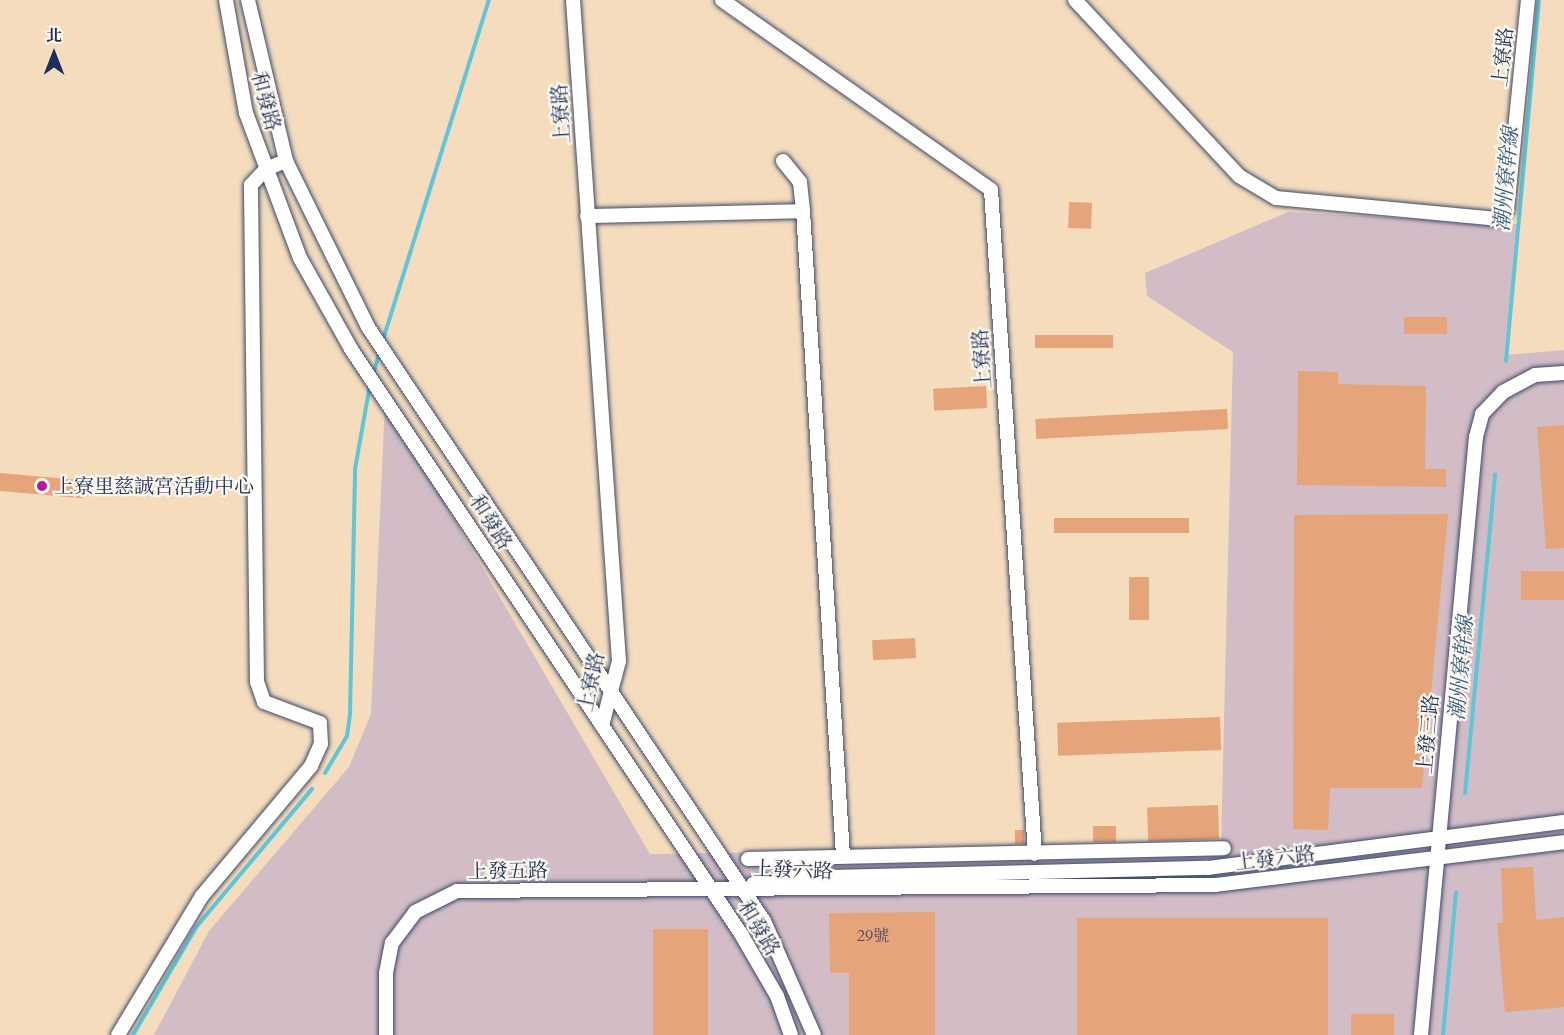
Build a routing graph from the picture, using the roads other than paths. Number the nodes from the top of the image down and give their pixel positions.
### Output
1 (226, 0) edge
2 (248, 0) edge
3 (573, 0) edge
4 (722, 0) edge
5 (1076, 0) edge
6 (1528, 0) edge
7 (286, 161) junction
8 (783, 161) dead end
9 (266, 169) junction
10 (803, 211) junction
11 (587, 216) junction
12 (1564, 373) edge
13 (612, 699) junction
14 (602, 726) junction
15 (1564, 822) edge
16 (1438, 837) junction
17 (1564, 842) edge
18 (1224, 848) dead end
19 (1035, 854) junction
20 (843, 855) junction
21 (1436, 857) junction
22 (748, 859) dead end
23 (711, 887) junction
24 (739, 887) junction
25 (118, 1035) edge
26 (386, 1035) edge
27 (791, 1035) edge
28 (813, 1035) edge
29 (1421, 1035) edge

1 - 9 street, 和發路
2 - 7 street, 和發路
3 - 11 street, 上寮路
4 - 19 street, 上寮路
5 - 6 street, 上寮路
7 - 9 street
7 - 13 street, 和發路
8 - 10 street
9 - 14 street, 和發路
9 - 25 street
10 - 11 street
10 - 20 street
11 - 13 street, 上寮路
12 - 16 street, 上發三路
13 - 14 street, 上寮路
13 - 24 street, 和發路
14 - 23 street, 和發路
15 - 16 street, 上發六路
16 - 21 street, 上發三路
16 - 24 street, 上發六路
17 - 21 street, 上發六路
18 - 19 street
19 - 20 street
20 - 22 street
21 - 24 street, 上發六路
21 - 29 street, 上發三路
23 - 24 street, 上發五路
23 - 26 street, 上發五路
23 - 27 street, 和發路
24 - 28 street, 和發路

